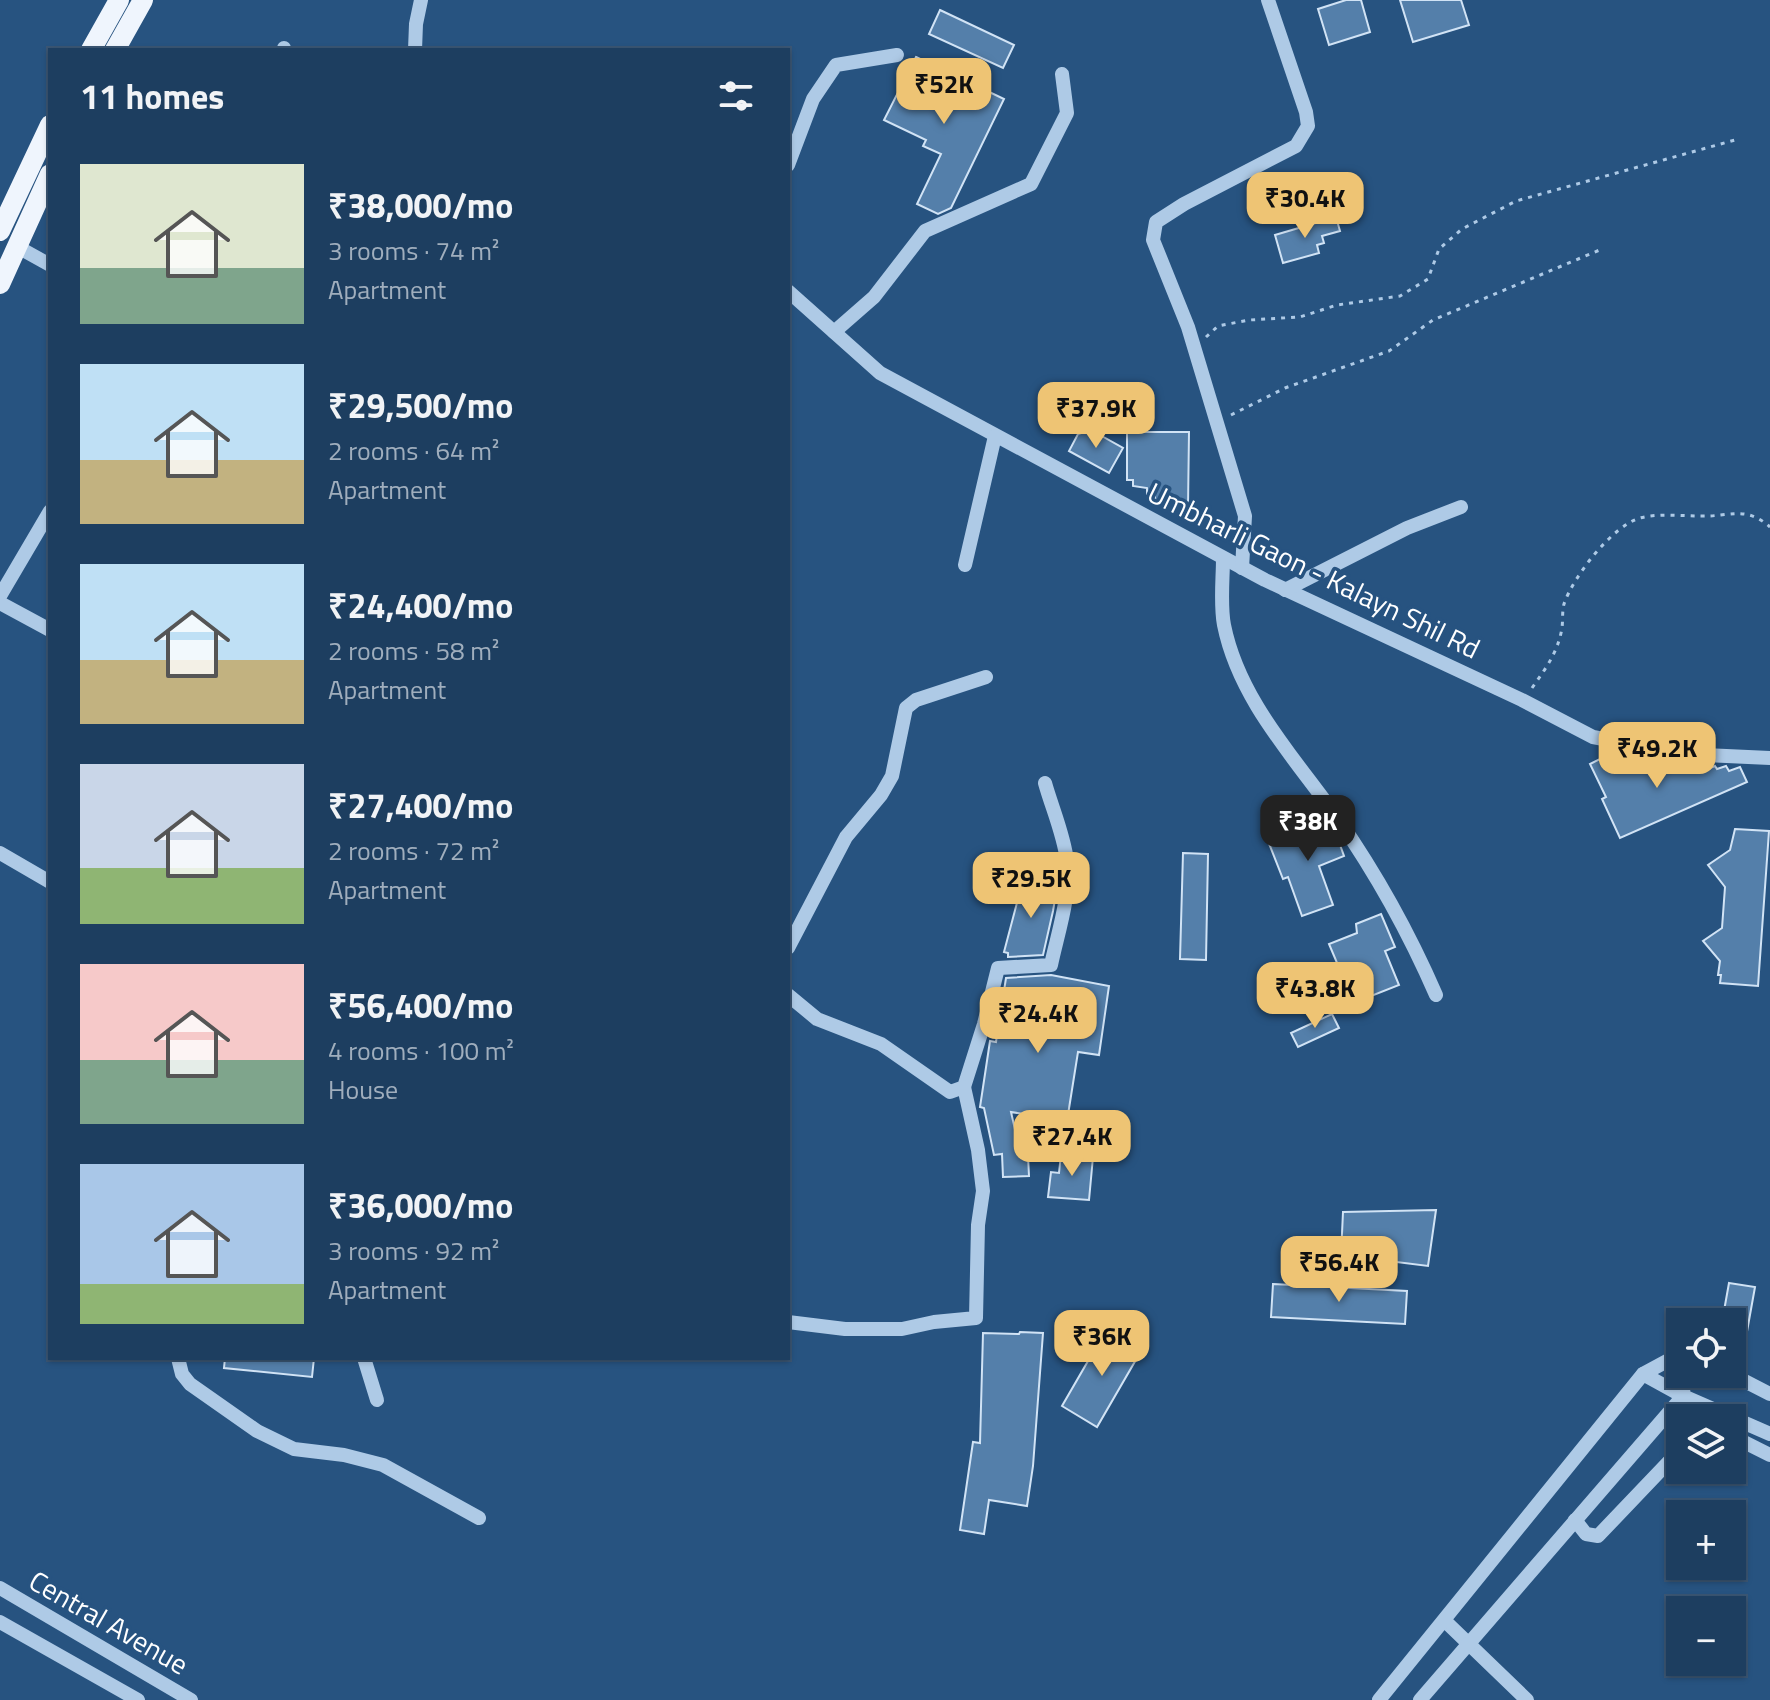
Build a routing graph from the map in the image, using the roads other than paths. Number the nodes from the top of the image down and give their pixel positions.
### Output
1 (119, 0) edge
2 (143, 0) edge
3 (421, 0) edge
4 (1268, 0) edge
5 (92, 48) edge
6 (116, 48) edge
7 (415, 48) edge
8 (897, 55) dead end
9 (1062, 74) dead end
10 (48, 129) edge
11 (790, 160) edge
12 (48, 178) edge
13 (0, 231) edge
14 (16, 246) junction
15 (48, 264) edge
16 (0, 284) edge
17 (790, 293) edge
18 (834, 332) junction
19 (995, 436) junction
20 (1461, 507) dead end
21 (48, 514) edge
22 (1223, 558) junction
23 (965, 565) dead end
24 (1242, 568) junction
25 (1285, 590) junction
26 (0, 596) edge
27 (0, 603) edge
28 (48, 629) edge
29 (986, 677) dead end
30 (1770, 758) edge
31 (1045, 783) dead end
32 (0, 853) edge
33 (48, 881) edge
34 (790, 944) edge
35 (1436, 995) dead end
36 (790, 997) edge
37 (964, 1087) junction
38 (790, 1322) edge
39 (178, 1360) edge
40 (365, 1360) edge
41 (1666, 1362) edge
42 (1643, 1374) junction
43 (1746, 1382) edge
44 (1683, 1388) edge
45 (1770, 1394) edge
46 (1683, 1396) junction
47 (377, 1400) dead end
48 (1770, 1434) edge
49 (1746, 1443) edge
50 (1770, 1455) edge
51 (1666, 1465) edge
52 (479, 1518) dead end
53 (1575, 1520) junction
54 (0, 1588) edge
55 (1445, 1621) junction
56 (0, 1622) edge
57 (1469, 1643) junction
58 (138, 1700) edge
59 (191, 1700) edge
60 (1379, 1700) edge
61 (1420, 1700) edge
62 (1527, 1700) edge

1 - 5 main road
2 - 6 main road
3 - 7 street
4 - 24 street
8 - 11 street
9 - 18 street
10 - 13 main road
12 - 14 main road
14 - 15 street
14 - 16 main road
17 - 18 street, Umbharli Gaon - Kalayn Shil Rd
18 - 19 street, Umbharli Gaon - Kalayn Shil Rd
19 - 22 street, Umbharli Gaon - Kalayn Shil Rd
19 - 23 street
20 - 25 street
21 - 26 street
22 - 24 street, Umbharli Gaon - Kalayn Shil Rd
22 - 35 street
24 - 25 street, Umbharli Gaon - Kalayn Shil Rd
25 - 30 street, Umbharli Gaon - Kalayn Shil Rd
27 - 28 street
29 - 34 street
31 - 37 street
32 - 33 street
36 - 37 street
37 - 38 street
39 - 52 street
40 - 47 street
41 - 42 street
42 - 46 street
42 - 55 street
43 - 45 street
44 - 46 street
46 - 48 street
46 - 53 street
49 - 50 street
51 - 53 street
53 - 57 street
54 - 59 street, Central Avenue
55 - 57 street
55 - 60 street
56 - 58 street, Central Avenue
57 - 61 street
57 - 62 street

